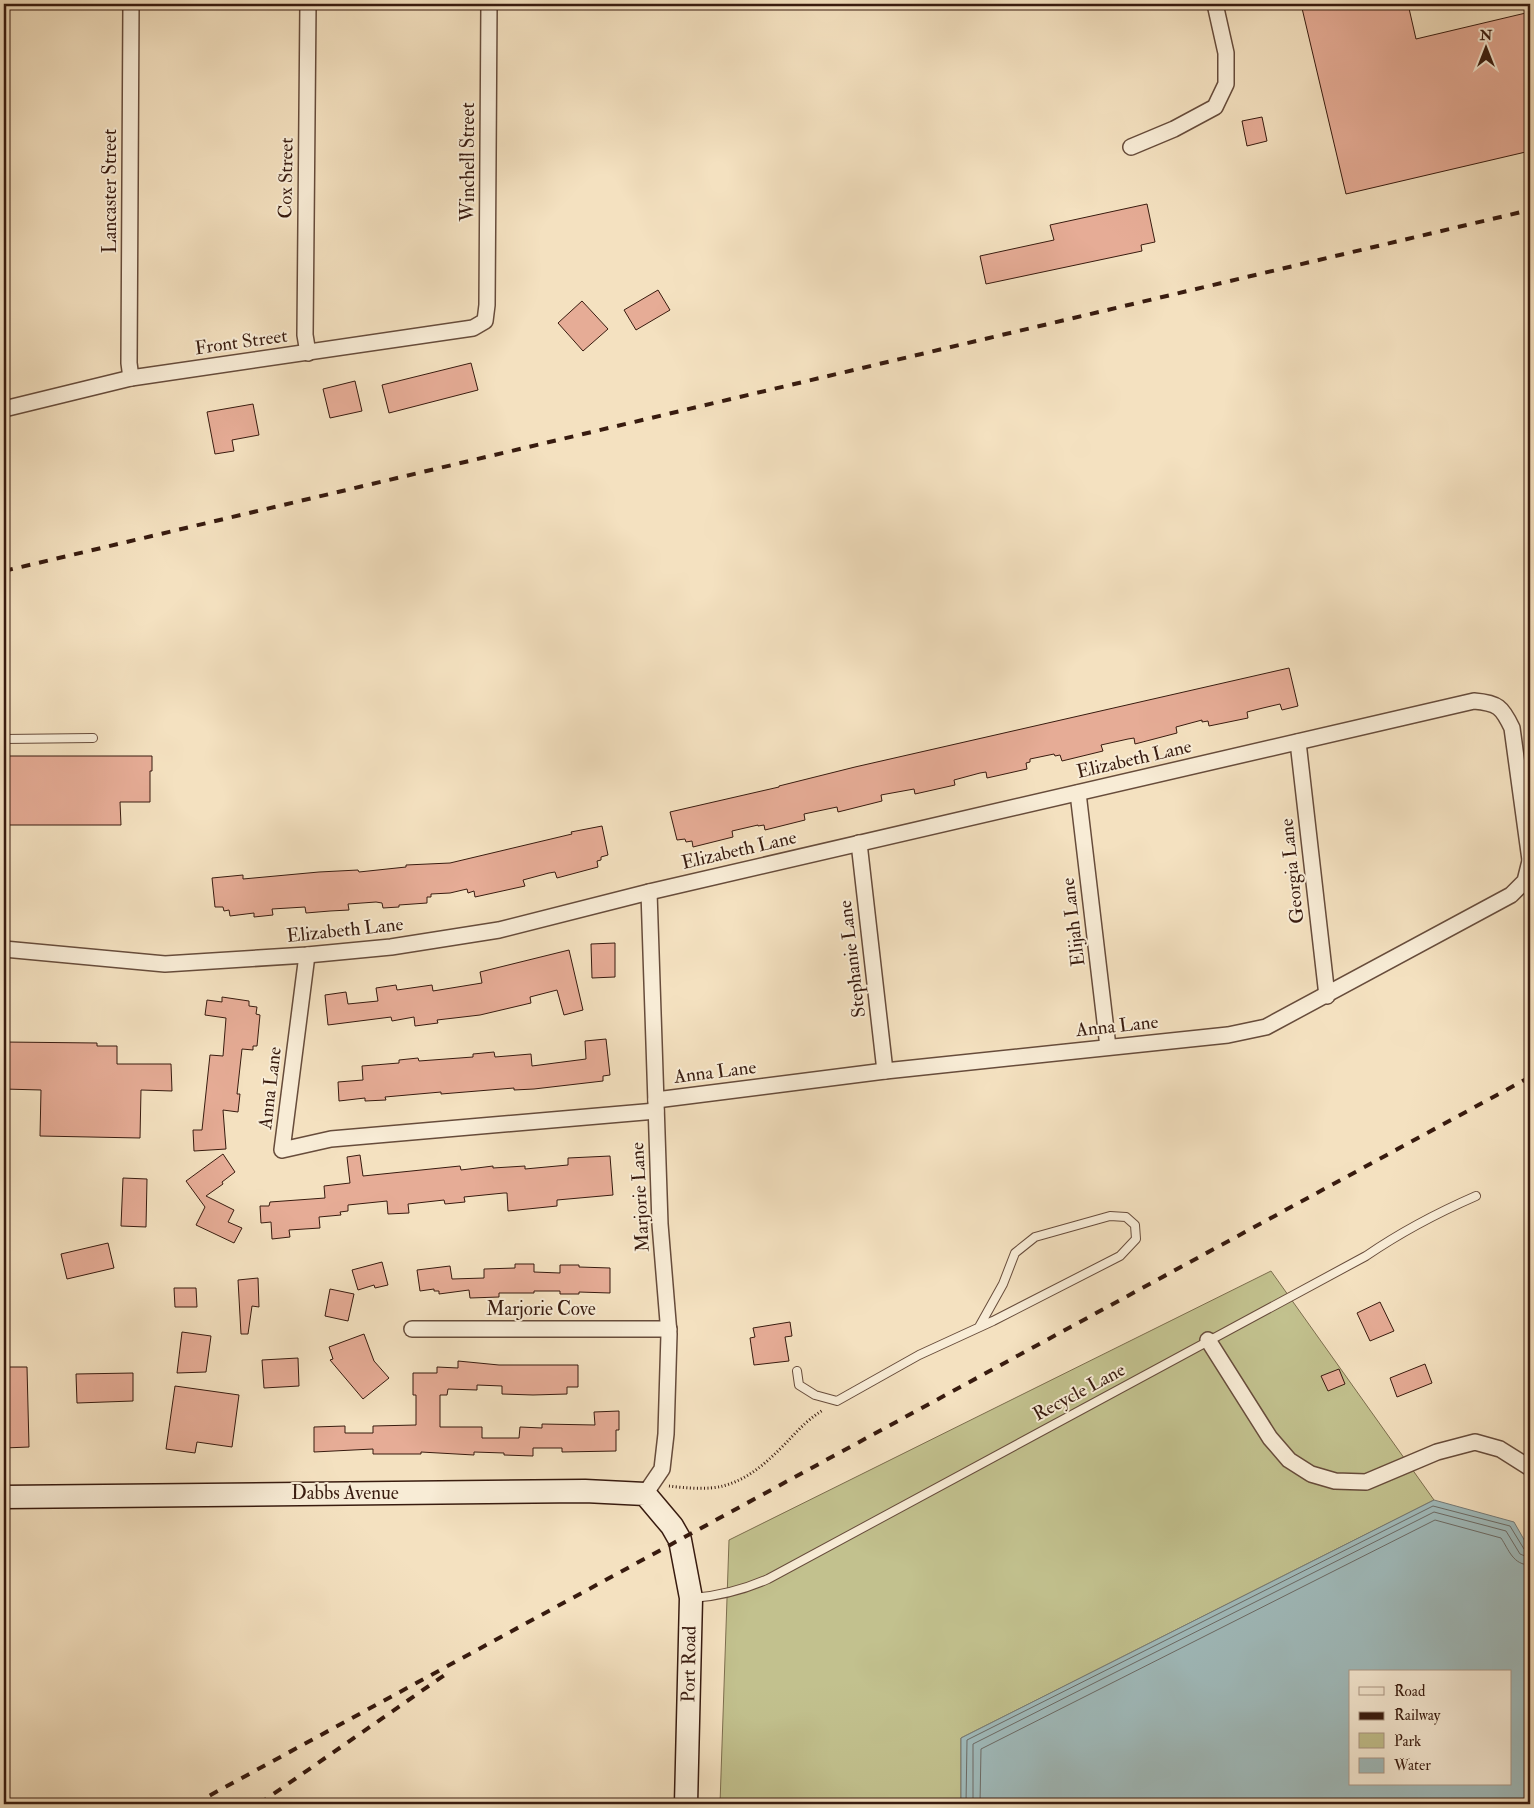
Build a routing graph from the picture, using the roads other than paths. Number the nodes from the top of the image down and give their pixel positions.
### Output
1 (131, 4) edge
2 (308, 4) edge
3 (489, 4) edge
4 (1215, 4) edge
5 (1131, 147) dead end
6 (485, 321) joint
7 (308, 352) junction
8 (131, 378) junction
9 (4, 409) edge
10 (1474, 701) joint
11 (93, 738) dead end
12 (4, 739) edge
13 (1298, 742) junction
14 (1078, 793) junction
15 (859, 843) junction
16 (1530, 860) edge
17 (649, 892) junction
18 (4, 949) edge
19 (307, 955) junction
20 (1326, 996) junction
21 (1108, 1047) junction
22 (885, 1071) junction
23 (656, 1105) junction
24 (1476, 1196) dead end
25 (979, 1327) junction
26 (412, 1329) dead end
27 (669, 1330) junction
28 (1208, 1340) junction
29 (797, 1371) dead end
30 (1530, 1468) edge
31 (645, 1494) junction
32 (4, 1497) edge
33 (690, 1598) junction
34 (686, 1804) edge

1 - 8 street, Lancaster Street
2 - 7 street, Cox Street
3 - 6 street, Winchell Street
4 - 5 street
6 - 7 street, Front Street
7 - 8 street, Front Street
8 - 9 street, Front Street
10 - 13 street, Elizabeth Lane
10 - 16 street, Anna Lane
11 - 12 lane
13 - 14 street, Elizabeth Lane
13 - 20 street, Georgia Lane
14 - 15 street, Elizabeth Lane
14 - 21 street, Elijah Lane
15 - 17 street, Elizabeth Lane
15 - 22 street, Stephanie Lane
16 - 20 street, Anna Lane
17 - 19 street, Elizabeth Lane
17 - 23 street, Marjorie Lane
18 - 19 street, Elizabeth Lane
19 - 23 street, Anna Lane
20 - 21 street, Anna Lane
21 - 22 street, Anna Lane
22 - 23 street, Anna Lane
23 - 27 street, Marjorie Lane
24 - 28 lane, Recycle Lane
25 - 25 lane
25 - 29 lane
26 - 27 street, Marjorie Cove
27 - 31 street, Marjorie Lane
28 - 30 street
28 - 33 lane, Recycle Lane
31 - 32 street, Dabbs Avenue
31 - 33 street, Port Road
33 - 34 street, Port Road

